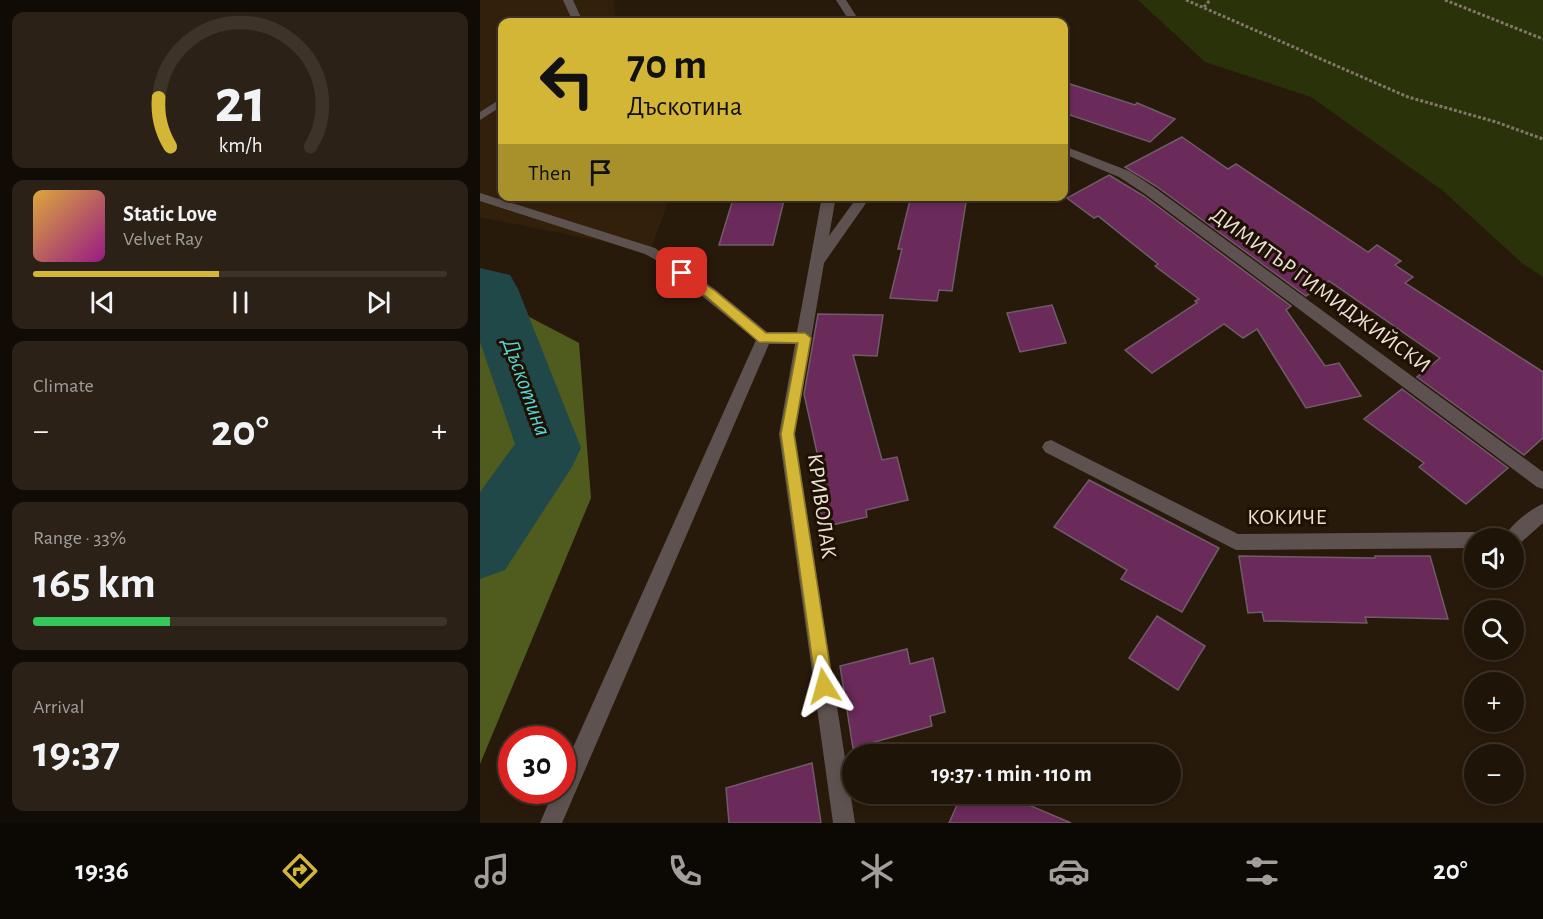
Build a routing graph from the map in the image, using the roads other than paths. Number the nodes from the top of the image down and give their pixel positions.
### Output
1 (568, 0) edge
2 (841, 0) edge
3 (576, 18) edge
4 (852, 18) edge
5 (498, 104) edge
6 (480, 117) edge
7 (1068, 152) edge
8 (480, 197) edge
9 (828, 201) edge
10 (861, 201) edge
11 (667, 262) joint
12 (818, 262) junction
13 (764, 338) junction
14 (805, 338) junction
15 (1052, 447) dead end
16 (1543, 482) edge
17 (1543, 512) edge
18 (1524, 529) edge
19 (1464, 540) edge
20 (552, 823) edge
21 (844, 823) edge

1 - 3 lane
2 - 4 street
5 - 6 lane
7 - 16 street, ДИМИТЪР ГИМИДЖИЙСКИ
8 - 11 lane
9 - 12 street, КРИВОЛАК
10 - 12 street
11 - 13 street
12 - 14 street, КРИВОЛАК
13 - 14 street
13 - 20 street
14 - 21 street, КРИВОЛАК
15 - 19 street, КОКИЧЕ
17 - 18 street

